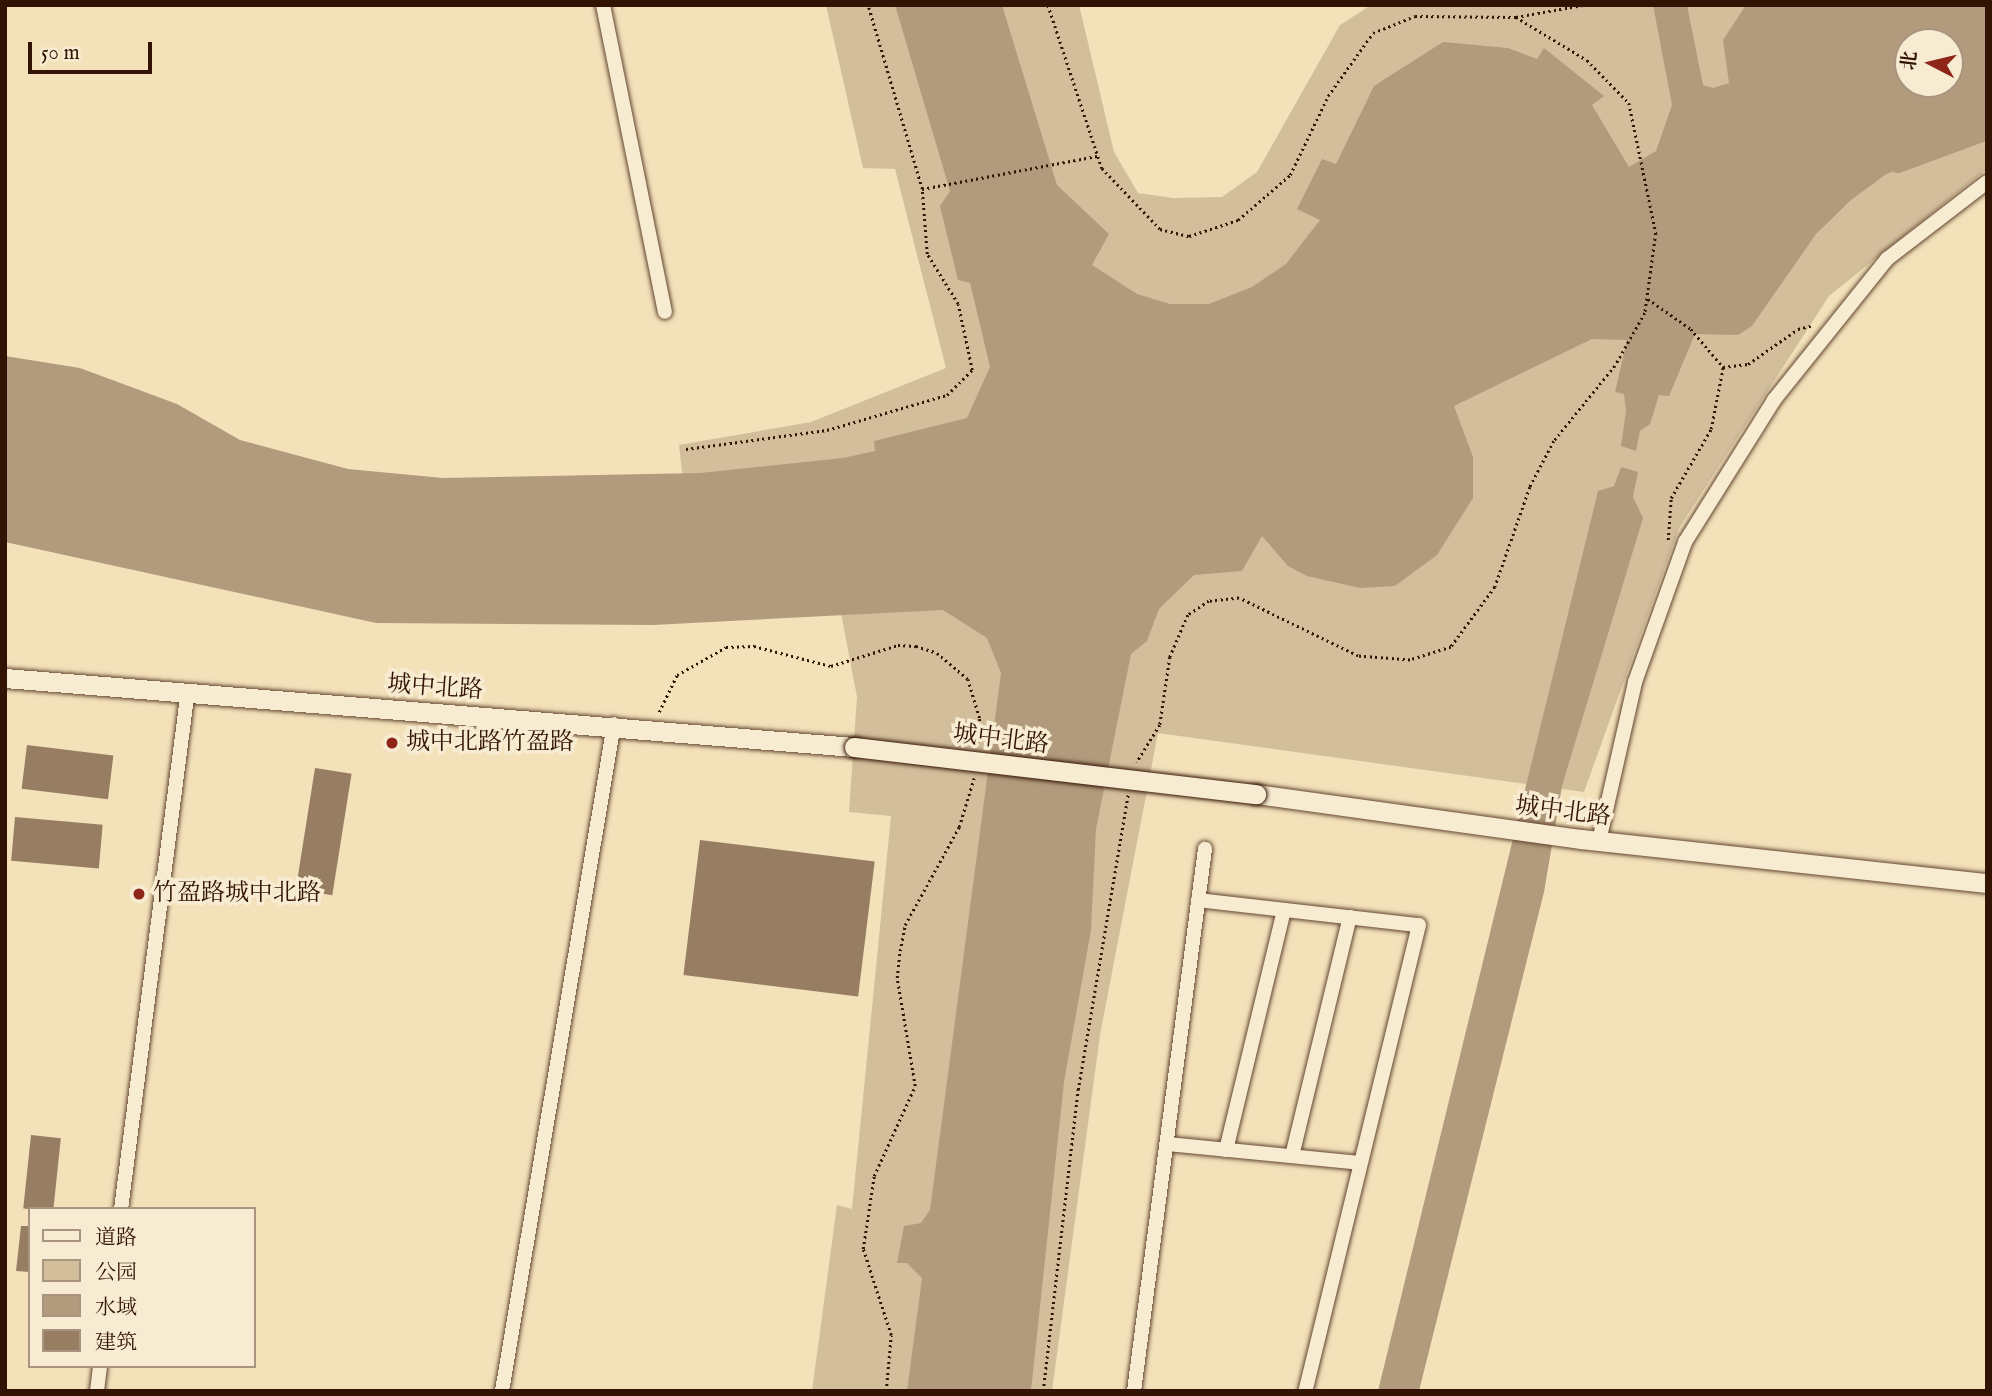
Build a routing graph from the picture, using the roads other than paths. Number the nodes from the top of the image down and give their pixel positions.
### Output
1 (603, 5) edge
2 (1987, 181) edge
3 (665, 312) dead end
4 (5, 678) edge
5 (187, 697) junction
6 (614, 724) junction
7 (1590, 840) junction
8 (1205, 849) dead end
9 (1987, 883) edge
10 (1198, 900) junction
11 (1284, 910) junction
12 (1350, 917) junction
13 (1167, 1144) junction
14 (1226, 1150) junction
15 (1292, 1157) junction
16 (1360, 1163) junction
17 (121, 1207) edge
18 (100, 1368) edge
19 (97, 1391) edge
20 (502, 1391) edge
21 (1134, 1391) edge
22 (1306, 1391) edge

1 - 3 street
2 - 7 street
4 - 5 street, 城中北路
5 - 6 street, 城中北路
5 - 17 street
6 - 7 street, 城中北路, bridge
6 - 20 street
7 - 9 street, 城中北路
8 - 10 street
10 - 11 street
10 - 13 street
11 - 12 street
11 - 14 street
12 - 15 street
12 - 16 street
13 - 14 street
13 - 21 street
14 - 15 street
15 - 16 street
16 - 22 street
18 - 19 street

